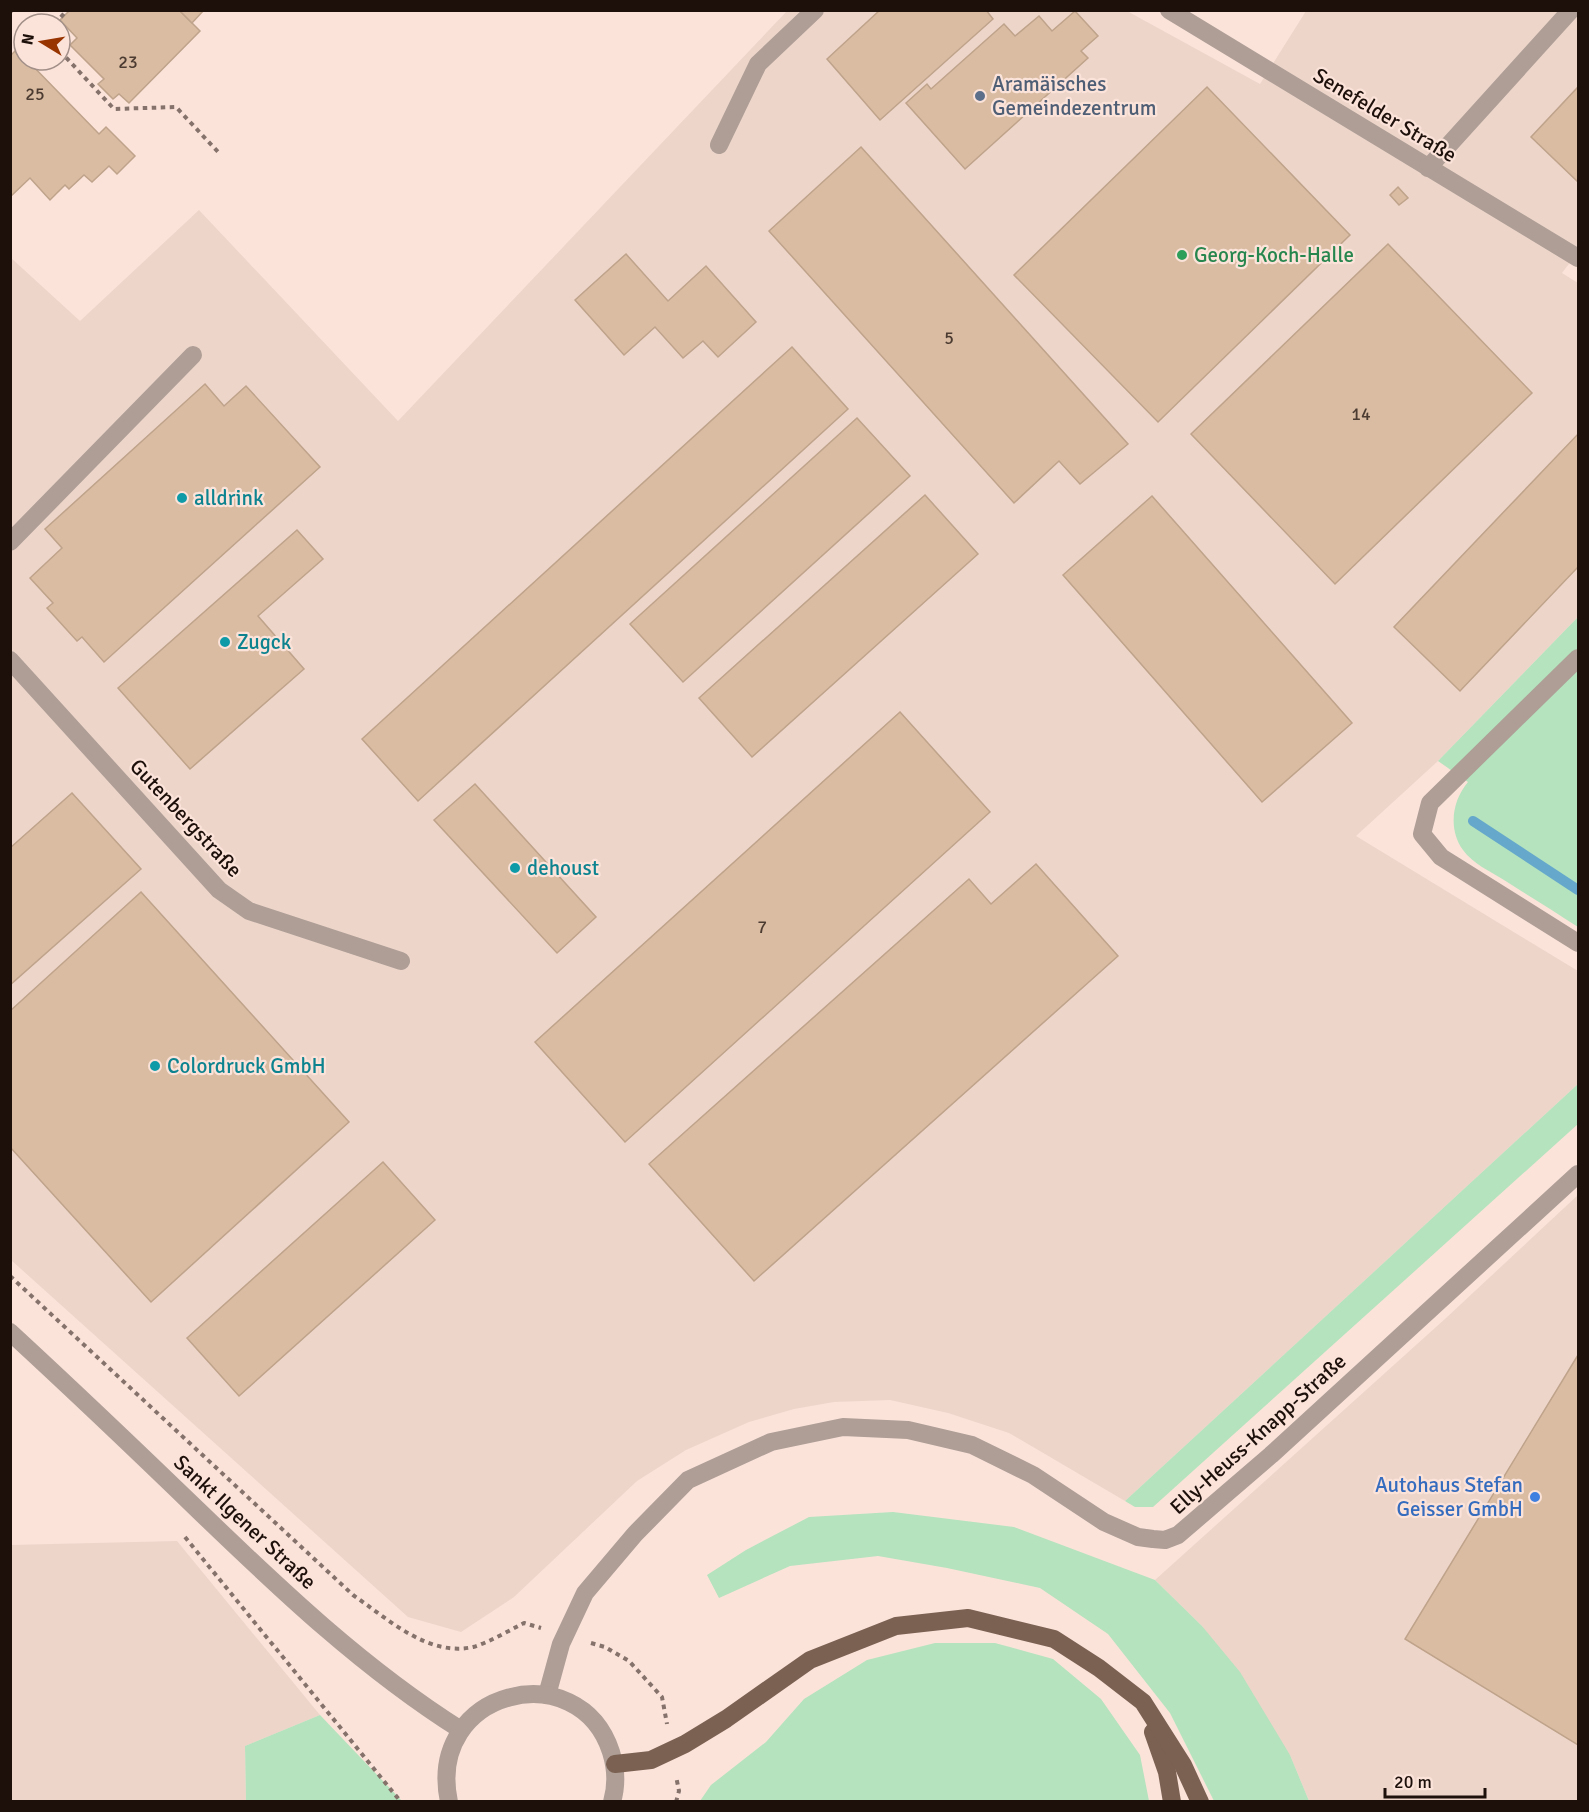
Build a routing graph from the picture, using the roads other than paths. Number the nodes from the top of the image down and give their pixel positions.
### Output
1 (815, 10) edge
2 (1169, 10) edge
3 (1571, 10) edge
4 (719, 145) dead end
5 (1428, 168) junction
6 (1578, 258) edge
7 (193, 355) dead end
8 (10, 542) edge
9 (1578, 658) edge
10 (10, 660) edge
11 (1578, 943) edge
12 (401, 961) dead end
13 (1578, 1174) edge
14 (10, 1332) edge
15 (547, 1695) junction
16 (1143, 1702) junction
17 (461, 1730) junction
18 (615, 1764) junction
19 (449, 1802) edge
20 (612, 1802) edge
21 (1172, 1802) edge
22 (1200, 1802) edge

1 - 4 street
2 - 5 street, Senefelder Straße
3 - 5 street
5 - 6 street, Senefelder Straße
7 - 8 street
9 - 11 street
10 - 12 street, Gutenbergstraße
13 - 15 street, Elly-Heuss-Knapp-Straße
14 - 17 street, Sankt Ilgener Straße
15 - 17 street
15 - 18 street
16 - 18 main road
16 - 21 main road
16 - 22 main road
17 - 19 street
18 - 20 street

